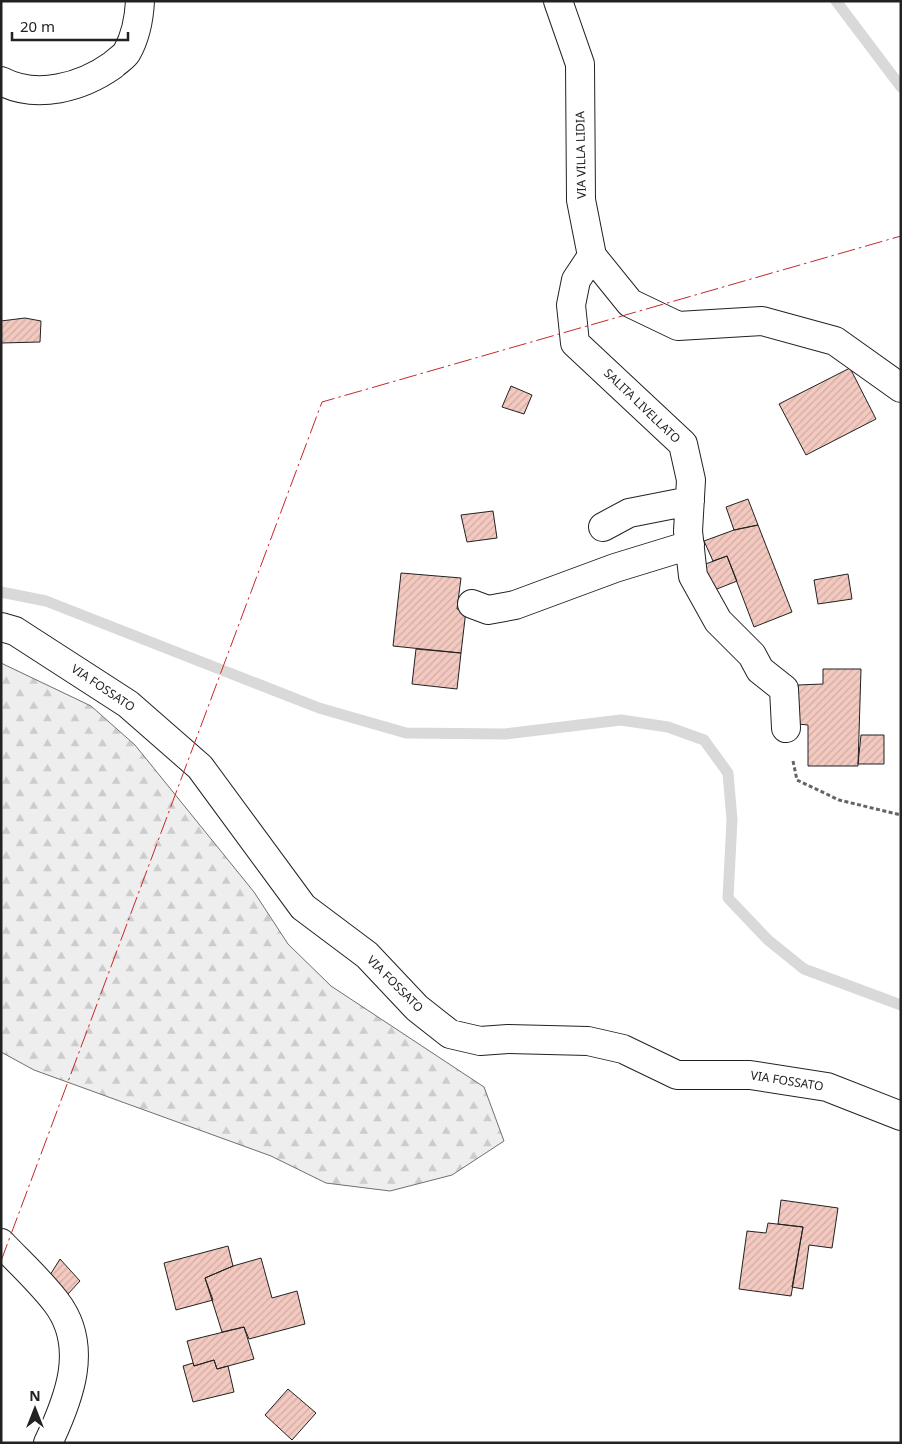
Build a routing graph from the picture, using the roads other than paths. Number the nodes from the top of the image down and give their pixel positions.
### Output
1 (140, 1) edge
2 (558, 1) edge
3 (1, 81) edge
4 (592, 256) junction
5 (901, 388) edge
6 (690, 501) junction
7 (603, 527) dead end
8 (690, 545) junction
9 (472, 604) dead end
10 (1, 627) edge
11 (786, 728) road end
12 (901, 1116) edge
13 (1, 1243) edge
14 (48, 1443) edge

1 - 3 street
2 - 4 street, VIA VILLA LIDIA
4 - 5 street, VIA VILLA LIDIA
4 - 6 street, SALITA LIVELLATO
6 - 7 street
6 - 8 street, SALITA LIVELLATO
8 - 9 street
8 - 11 street, SALITA LIVELLATO
10 - 12 street, VIA FOSSATO
13 - 14 street

